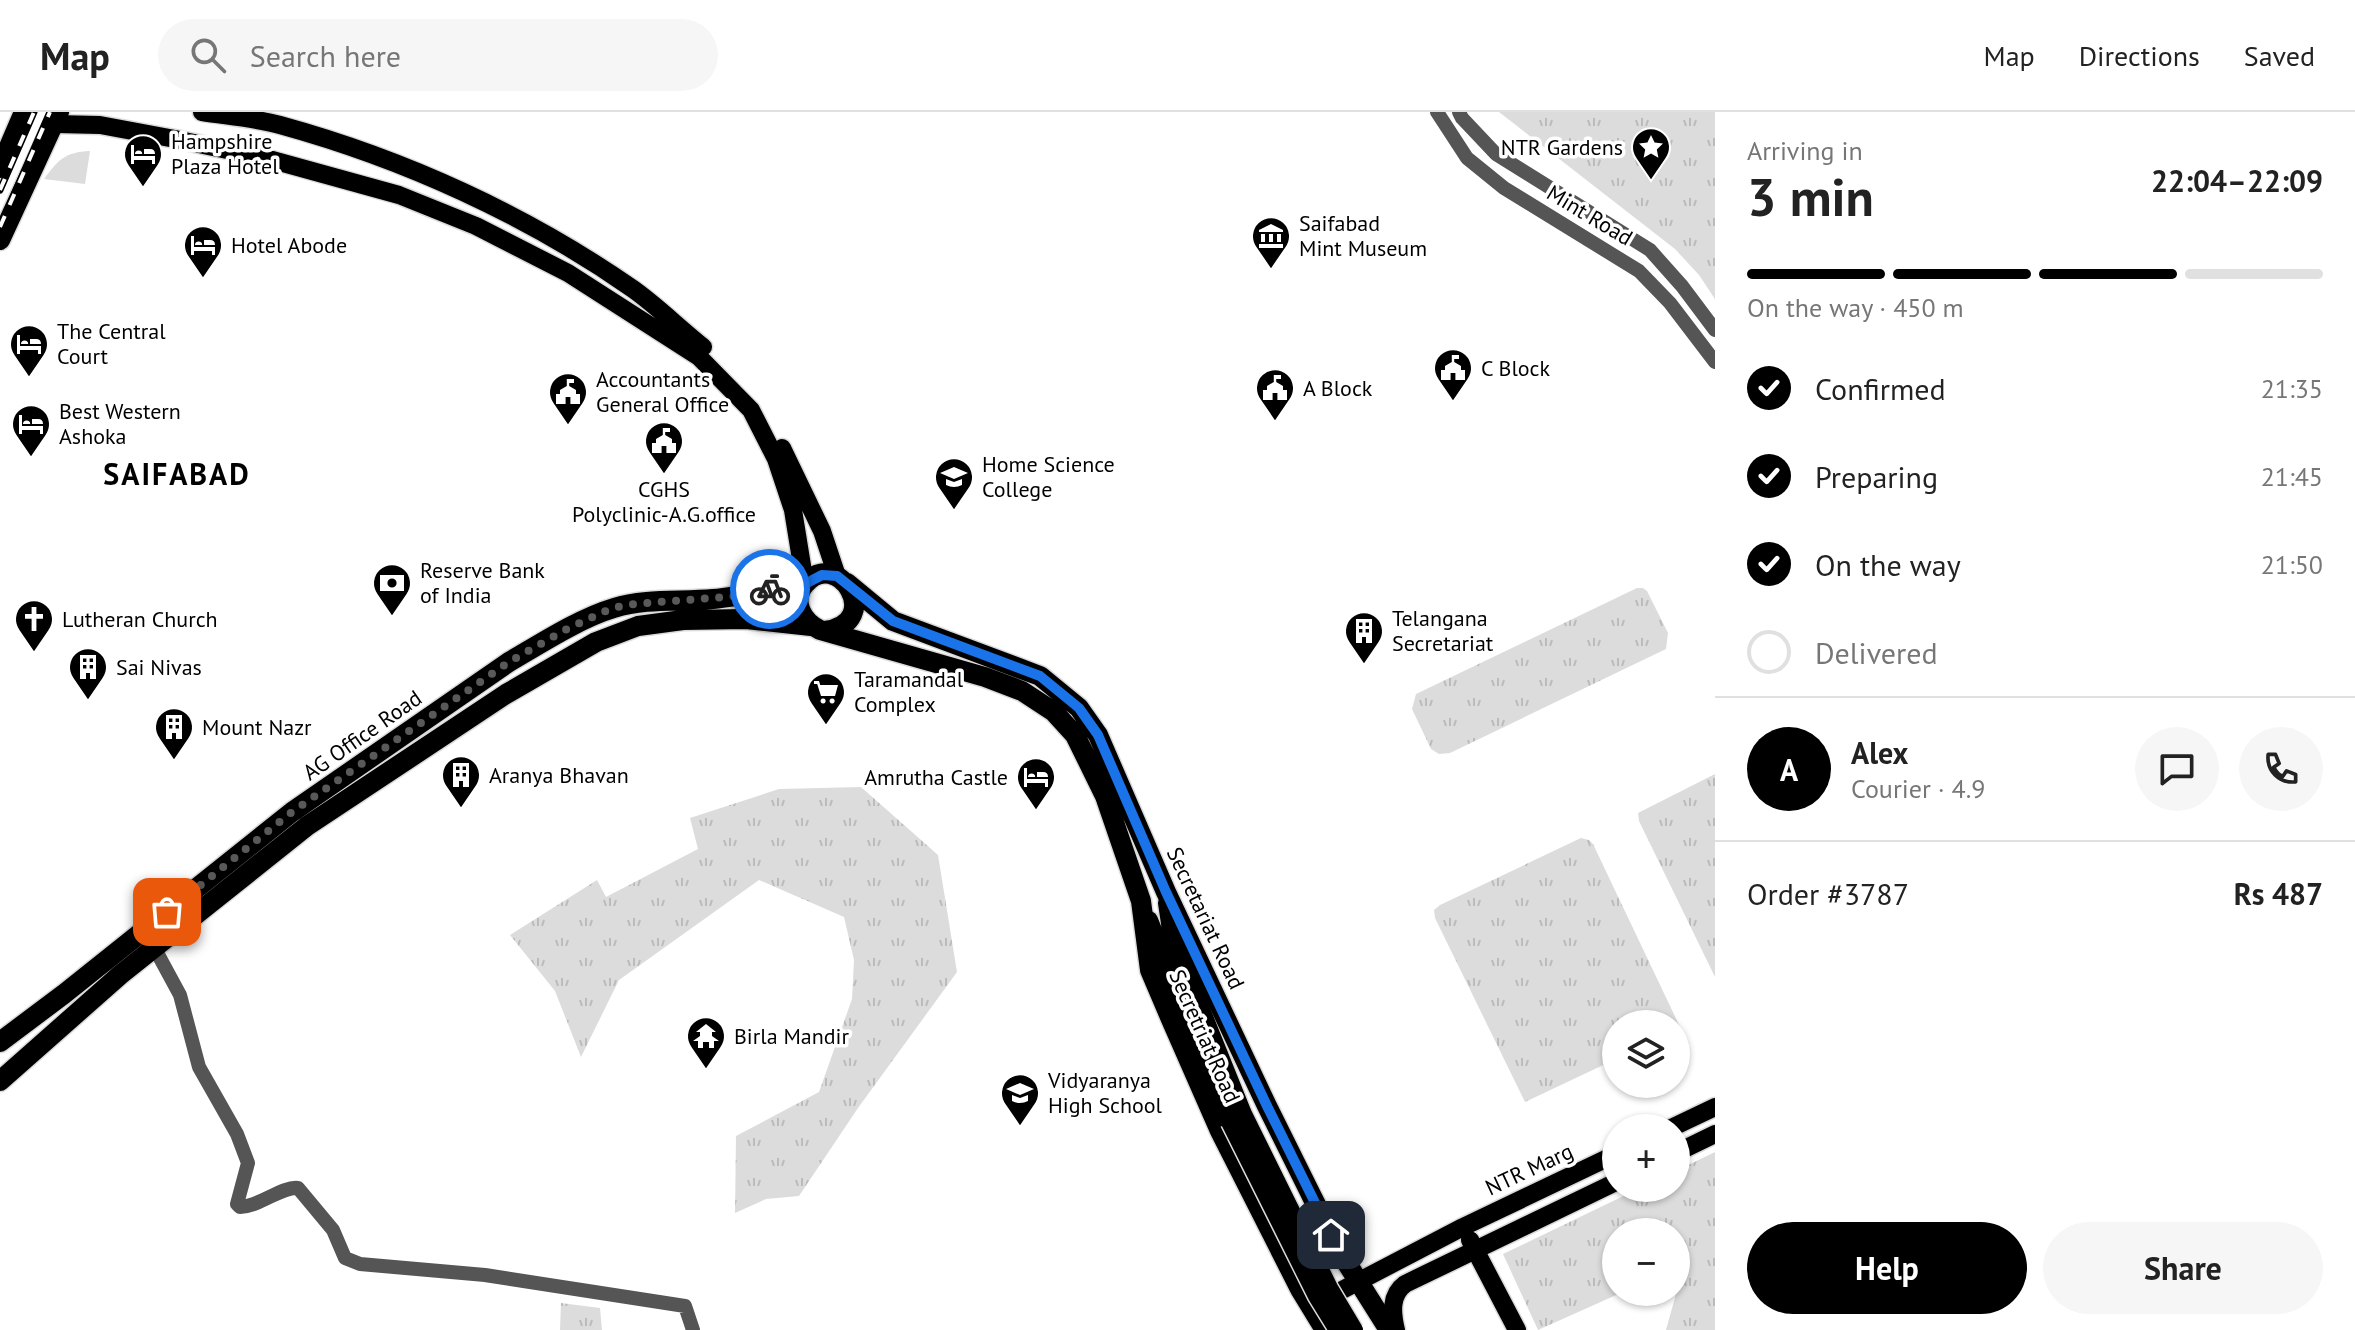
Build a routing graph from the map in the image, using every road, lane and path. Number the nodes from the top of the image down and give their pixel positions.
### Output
1 (24, 112) edge
2 (202, 112) edge
3 (1437, 112) edge
4 (1459, 112) edge
5 (57, 118) edge
6 (101, 118) edge
7 (279, 118) edge
8 (0, 168) edge
9 (6, 217) edge
10 (0, 240) edge
11 (1715, 330) edge
12 (1715, 362) edge
13 (839, 577) junction
14 (805, 584) junction
15 (893, 621) junction
16 (818, 628) junction
17 (877, 647) junction
18 (1166, 892) junction
19 (1141, 901) junction
20 (154, 947) junction
21 (1, 1041) edge
22 (0, 1081) edge
23 (1715, 1107) edge
24 (1237, 1118) junction
25 (1690, 1119) edge
26 (1715, 1134) edge
27 (1690, 1146) edge
28 (1602, 1161) edge
29 (1602, 1189) edge
30 (1463, 1227) junction
31 (1475, 1250) junction
32 (1357, 1281) junction
33 (1311, 1307) junction
34 (693, 1330) edge
35 (1325, 1330) edge
36 (1338, 1330) edge
37 (1354, 1330) edge
38 (1389, 1330) edge
39 (1396, 1330) edge
40 (1517, 1330) edge

1 - 8 highway
2 - 7 main road
3 - 12 street, Mint Road
4 - 11 street, Mint Road
5 - 6 main road
5 - 9 highway
6 - 14 main road
7 - 13 main road
9 - 10 highway
13 - 14 highway
13 - 15 highway, Secretariat Road
13 - 16 highway
14 - 16 highway
14 - 21 highway, AG Office Road
15 - 17 highway
15 - 18 highway, Secretariat Road
16 - 17 highway, Secretriat Road
16 - 20 highway, AG Office Road
17 - 19 highway, Secretriat Road
18 - 24 main road
18 - 32 highway, Secretariat Road
19 - 24 main road
19 - 33 highway, Secretriat Road
20 - 22 highway, AG Office Road
20 - 34 street
23 - 25 main road
24 - 36 main road, bridge
24 - 37 main road, bridge
26 - 27 main road
28 - 30 main road, NTR Marg
29 - 31 main road
30 - 31 main road
30 - 32 main road, NTR Marg
31 - 39 main road
31 - 40 main road
32 - 33 main road, NTR Marg
32 - 38 highway, Secretariat Road
33 - 35 highway, Secretriat Road

